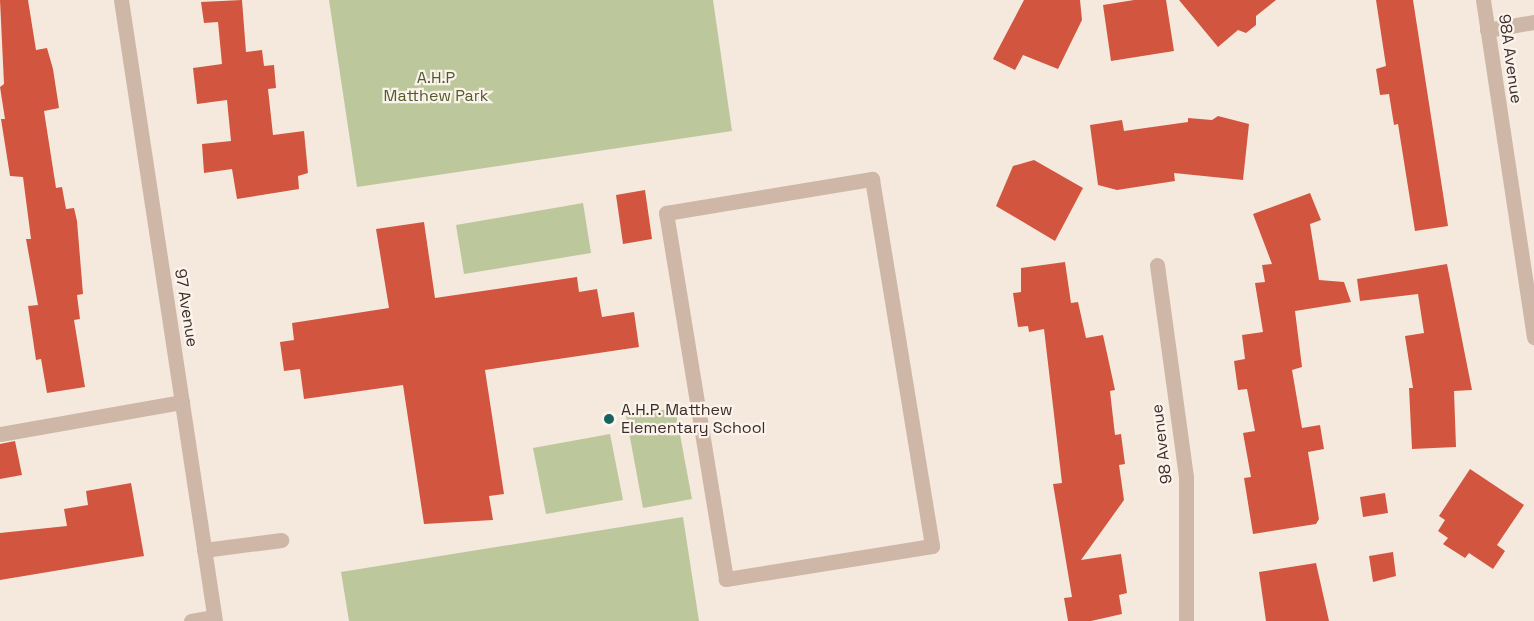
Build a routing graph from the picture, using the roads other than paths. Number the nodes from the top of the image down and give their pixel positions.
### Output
1 (122, 0) edge
2 (1483, 0) edge
3 (1534, 22) edge
4 (1487, 30) junction
5 (872, 179) joint
6 (1156, 265) dead end
7 (1534, 337) edge
8 (182, 402) junction
9 (0, 434) edge
10 (281, 540) dead end
11 (204, 550) junction
12 (214, 619) edge
13 (191, 621) edge
14 (1186, 621) edge

1 - 8 street, 97 Avenue
2 - 4 street, 98A Avenue
3 - 4 street
4 - 7 street, 98A Avenue
5 - 5 street
6 - 14 street, 98 Avenue
8 - 9 street
8 - 11 street, 97 Avenue
10 - 11 street
11 - 12 street, 97 Avenue
12 - 13 street

